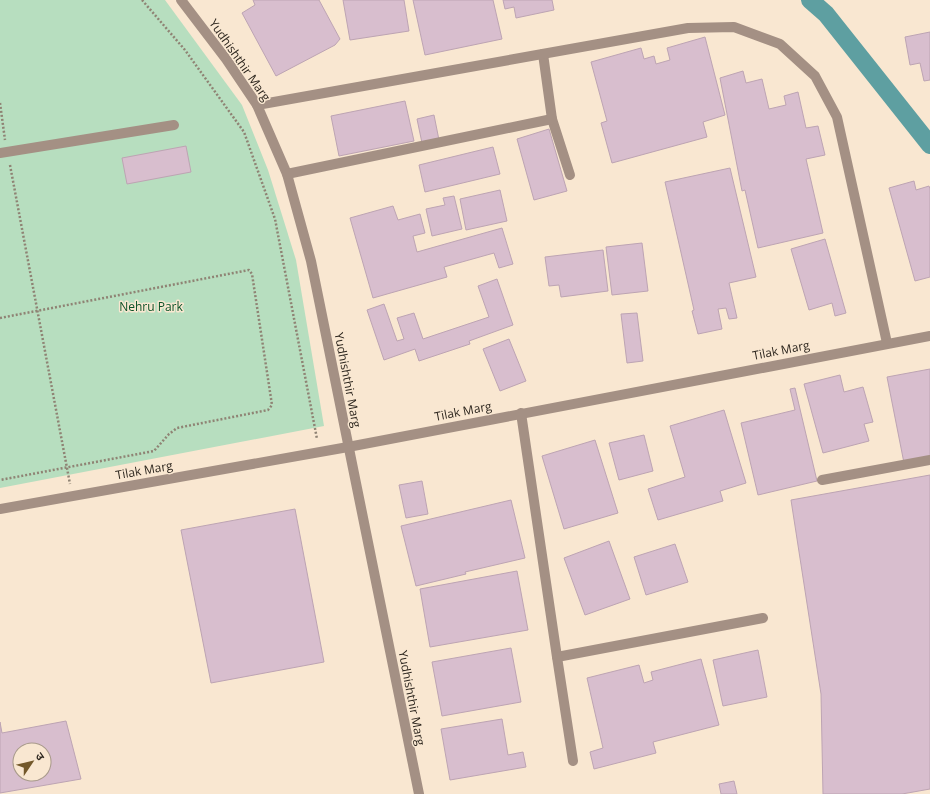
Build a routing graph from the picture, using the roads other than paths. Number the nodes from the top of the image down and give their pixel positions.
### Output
1 (181, 0) edge
2 (543, 54) junction
3 (257, 105) junction
4 (552, 119) junction
5 (174, 125) dead end
6 (4, 153) edge
7 (288, 174) junction
8 (570, 175) dead end
9 (930, 336) edge
10 (887, 343) junction
11 (521, 413) junction
12 (348, 447) junction
13 (930, 460) edge
14 (822, 480) dead end
15 (0, 509) edge
16 (763, 618) dead end
17 (557, 657) junction
18 (573, 761) dead end
19 (418, 794) edge

1 - 3 street, Yudhishthir Marg
2 - 3 street
2 - 4 street
2 - 10 street
3 - 7 street, Yudhishthir Marg
4 - 7 street
4 - 8 street
5 - 6 street
7 - 12 street, Yudhishthir Marg
9 - 10 street, Tilak Marg
10 - 11 street, Tilak Marg
11 - 12 street, Tilak Marg
11 - 17 street
12 - 15 street, Tilak Marg
12 - 19 street, Yudhishthir Marg
13 - 14 street
16 - 17 street
17 - 18 street

